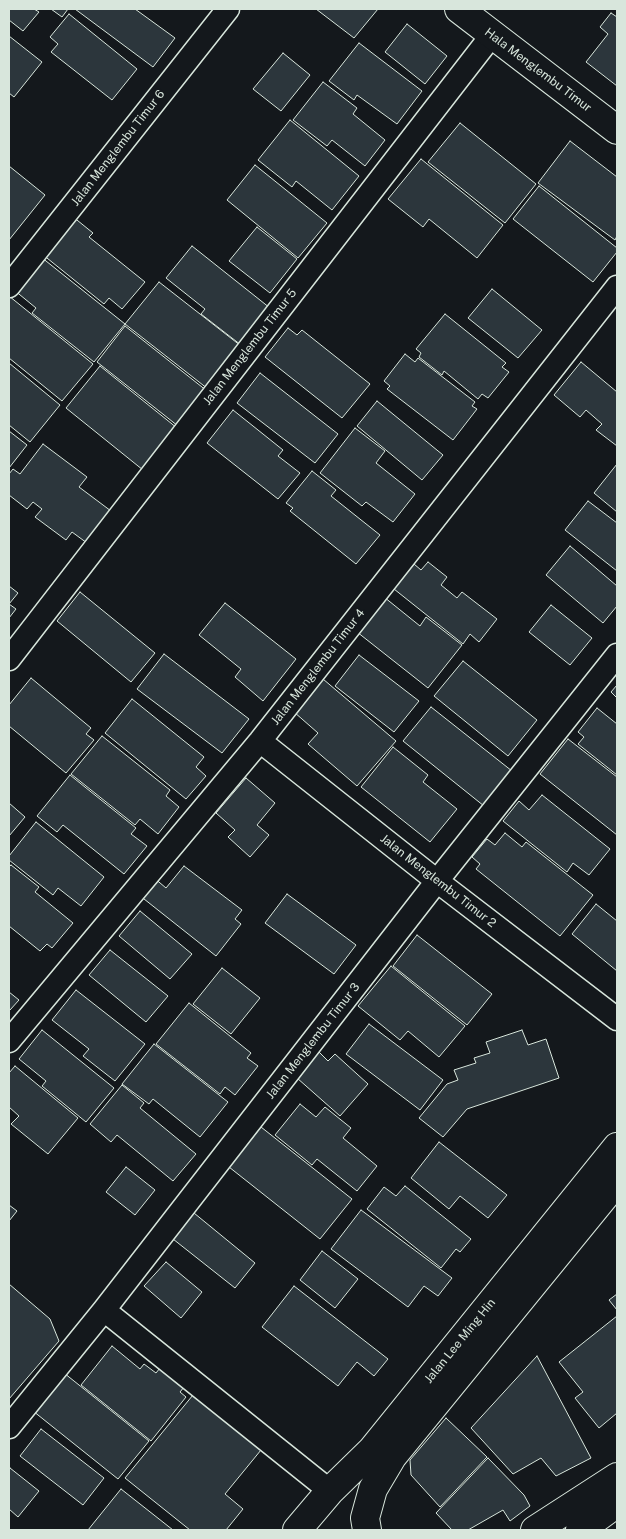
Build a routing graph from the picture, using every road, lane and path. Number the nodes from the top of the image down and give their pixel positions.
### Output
1 (228, 9) edge
2 (463, 10) edge
3 (492, 35) junction
4 (617, 130) edge
5 (9, 286) edge
6 (617, 286) edge
7 (617, 654) edge
8 (9, 659) edge
9 (260, 741) junction
10 (437, 882) junction
11 (617, 1019) edge
12 (9, 1041) edge
13 (617, 1147) edge
14 (617, 1182) edge
15 (104, 1310) junction
16 (9, 1427) edge
17 (617, 1477) edge
18 (330, 1491) junction
19 (617, 1503) edge
20 (298, 1530) edge
21 (367, 1530) edge
22 (534, 1530) edge
23 (580, 1530) edge

1 - 5 street, Jalan Menglembu Timur 6
2 - 3 main road, Hala Menglembu Timur
3 - 4 main road, Hala Menglembu Timur
3 - 8 street, Jalan Menglembu Timur 5
6 - 9 street, Jalan Menglembu Timur 4
7 - 10 street, Jalan Menglembu Timur 3
9 - 10 street, Jalan Menglembu Timur 2
9 - 12 street, Jalan Menglembu Timur 4
10 - 11 street, Jalan Menglembu Timur 2
10 - 15 street, Jalan Menglembu Timur 3
13 - 18 main road, Jalan Lee Ming Hin
14 - 21 main road, Jalan Lee Ming Hin
15 - 16 street, Jalan Menglembu Timur 3
15 - 18 street
17 - 22 main road
18 - 20 main road, Jalan Lee Ming Hin
19 - 23 main road

